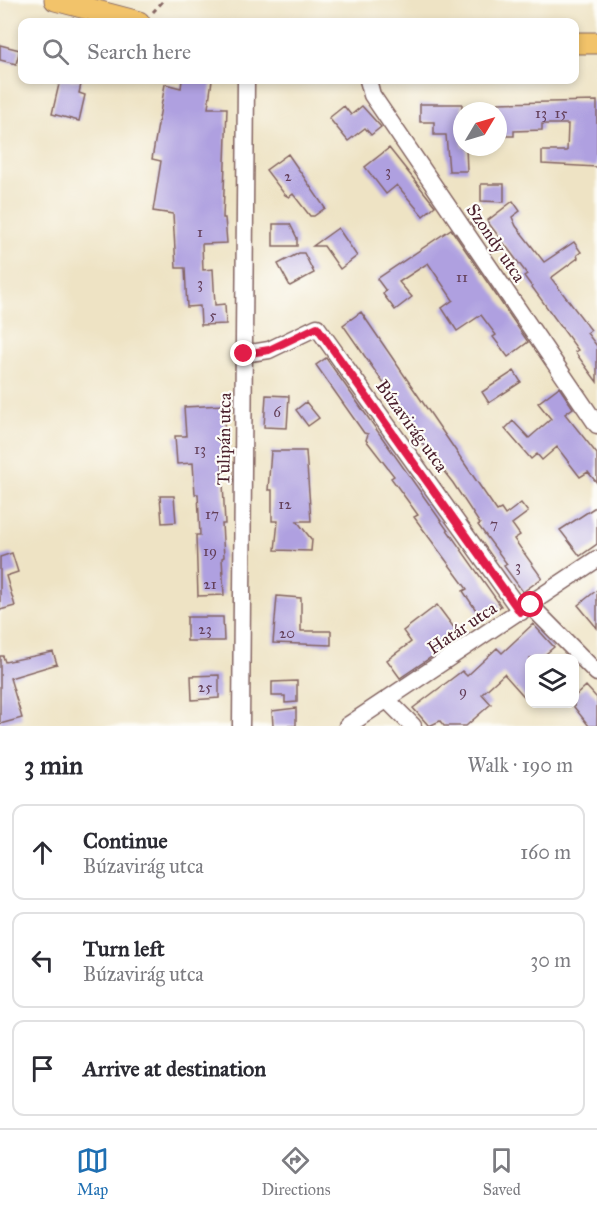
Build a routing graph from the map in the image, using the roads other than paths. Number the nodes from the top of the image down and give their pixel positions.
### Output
1 (55, 0) edge
2 (124, 18) edge
3 (579, 43) edge
4 (597, 43) edge
5 (246, 84) edge
6 (369, 84) edge
7 (244, 354) junction
8 (597, 426) edge
9 (597, 560) edge
10 (526, 608) junction
11 (597, 673) edge
12 (388, 701) junction
13 (241, 726) edge
14 (347, 726) edge
15 (413, 726) edge

1 - 2 main road
3 - 4 main road
5 - 7 street, Tulipán utca
6 - 8 street, Szondy utca
7 - 10 street, Búzavirág utca
7 - 13 street, Tulipán utca
9 - 10 street, Határ utca
10 - 11 street
10 - 12 street, Határ utca
12 - 14 street, Határ utca
12 - 15 street

